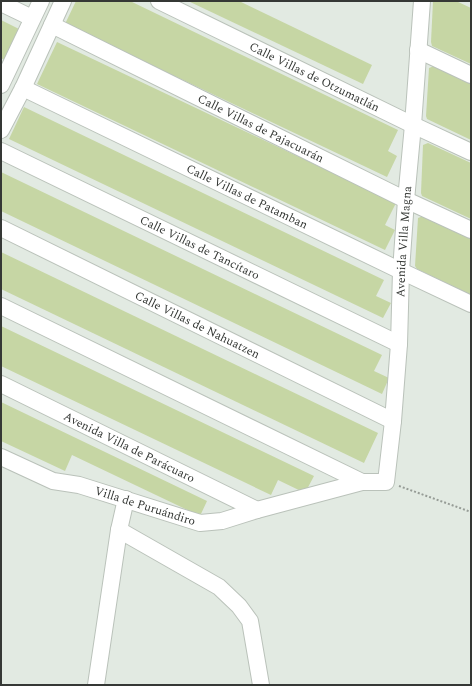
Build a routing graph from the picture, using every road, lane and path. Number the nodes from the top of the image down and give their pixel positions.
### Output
1 (41, 1) edge
2 (63, 1) edge
3 (159, 1) edge
4 (422, 1) edge
5 (1, 3) edge
6 (32, 18) junction
7 (52, 24) junction
8 (418, 50) junction
9 (471, 75) edge
10 (2, 81) edge
11 (23, 88) junction
12 (413, 125) junction
13 (1, 130) edge
14 (1, 151) edge
15 (471, 152) edge
16 (406, 200) junction
17 (1, 228) edge
18 (471, 230) edge
19 (401, 271) junction
20 (471, 304) edge
21 (1, 306) edge
22 (399, 344) junction
23 (1, 384) edge
24 (393, 421) junction
25 (1, 457) edge
26 (362, 482) junction
27 (386, 482) junction
28 (126, 499) junction
29 (257, 510) junction
30 (471, 512) edge
31 (119, 530) junction
32 (96, 685) edge
33 (261, 685) edge

1 - 6 street
2 - 7 street
3 - 12 street, Calle Villas de Otzumatlán
4 - 8 street, Avenida Villa Magna
5 - 6 street
6 - 10 street
7 - 11 street
7 - 16 street, Calle Villas de Pajacuarán
8 - 9 street
8 - 12 street, Avenida Villa Magna
11 - 13 street
11 - 19 street, Calle Villas de Patamban
12 - 15 street, Calle Villas de Otzumatlán
12 - 16 street, Avenida Villa Magna
14 - 22 street, Calle Villas de Tancítaro
16 - 18 street, Calle Villas de Pajacuarán
16 - 19 street, Avenida Villa Magna
17 - 24 street, Calle Villas de Nahuatzen
19 - 20 street, Calle Villas de Patamban
19 - 22 street, Avenida Villa Magna
21 - 26 street
22 - 24 street, Avenida Villa Magna
23 - 29 street, Avenida Villa de Parácuaro
24 - 27 street, Avenida Villa Magna
25 - 28 street, Villa de Puruándiro
26 - 27 street, Villa de Puruándiro
26 - 29 street, Villa de Puruándiro
27 - 30 path
28 - 29 street, Villa de Puruándiro
28 - 31 street
31 - 32 street
31 - 33 street

